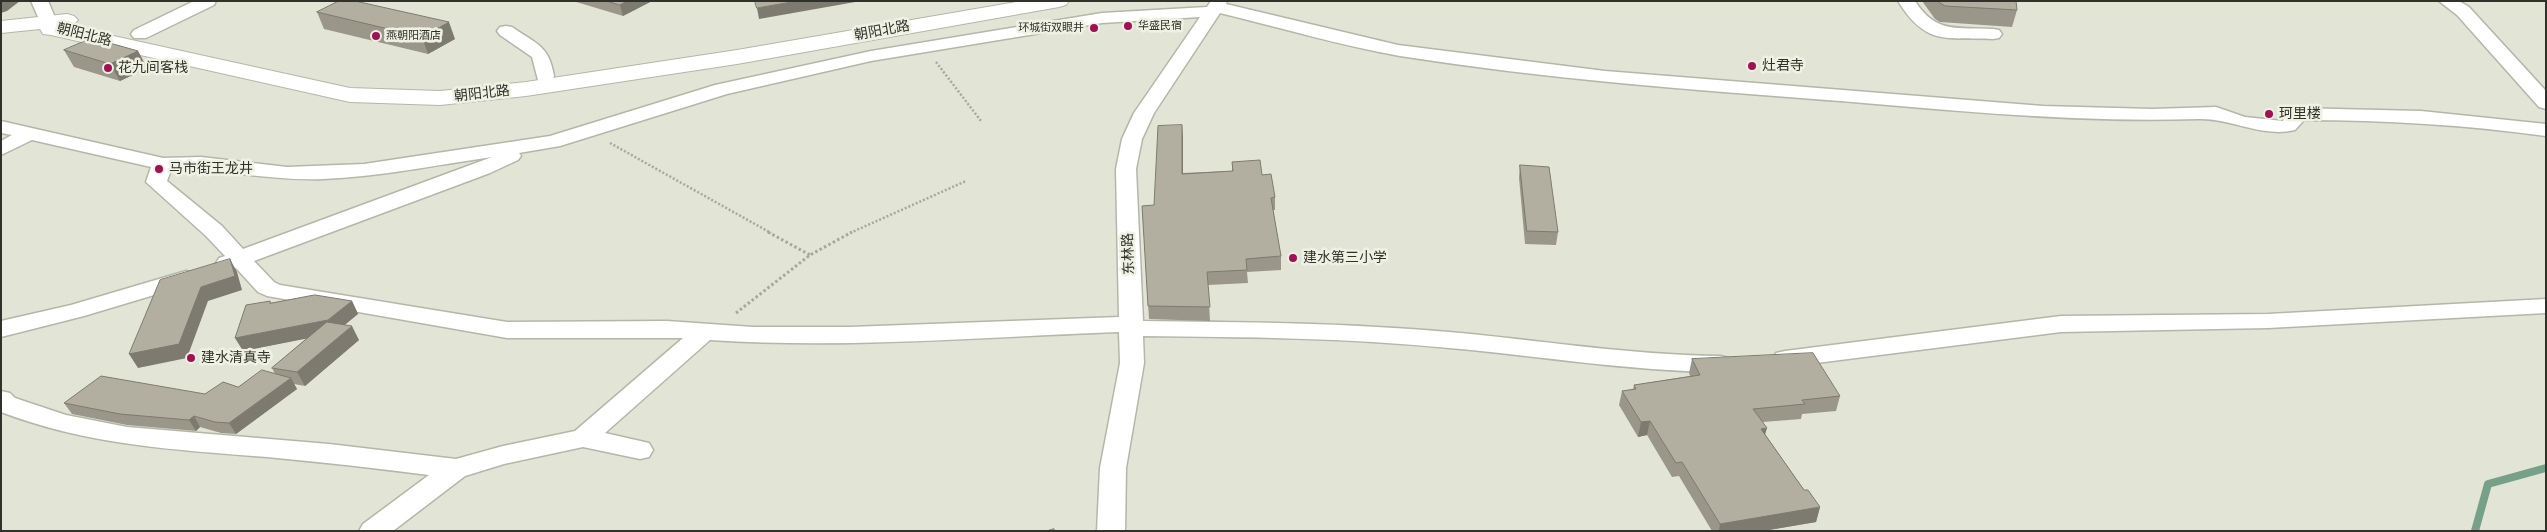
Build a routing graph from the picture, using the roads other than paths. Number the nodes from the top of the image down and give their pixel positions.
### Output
1 (208, 1) edge
2 (1014, 1) edge
3 (1059, 1) edge
4 (1906, 1) edge
5 (2447, 1) edge
6 (46, 7) edge
7 (1216, 7) edge
8 (1, 28) edge
9 (506, 31) dead end
10 (1, 32) edge
11 (140, 34) junction
12 (1993, 34) dead end
13 (544, 76) junction
14 (2546, 103) edge
15 (1, 127) edge
16 (2546, 130) edge
17 (29, 134) junction
18 (532, 146) junction
19 (1, 149) edge
20 (163, 164) junction
21 (239, 259) junction
22 (2546, 306) edge
23 (1131, 326) junction
24 (1, 329) edge
25 (710, 332) junction
26 (1, 399) edge
27 (583, 438) junction
28 (640, 450) dead end
29 (456, 469) junction
30 (373, 531) edge
31 (1111, 531) edge

1 - 11 street
2 - 13 main road, 朝阳北路
3 - 6 main road, 朝阳北路
4 - 12 street
5 - 14 street
6 - 8 main road
6 - 10 main road
6 - 11 main road, 朝阳北路
7 - 16 street
7 - 18 street
7 - 23 street, 东林路
9 - 13 street
11 - 13 main road, 朝阳北路
15 - 17 street
17 - 19 street
17 - 20 street
18 - 20 street
18 - 21 street
20 - 21 street
21 - 24 street
21 - 25 street
22 - 23 street
23 - 25 street
23 - 31 street, 东林路
25 - 27 street
26 - 29 street
27 - 28 street
27 - 29 street
29 - 30 street

